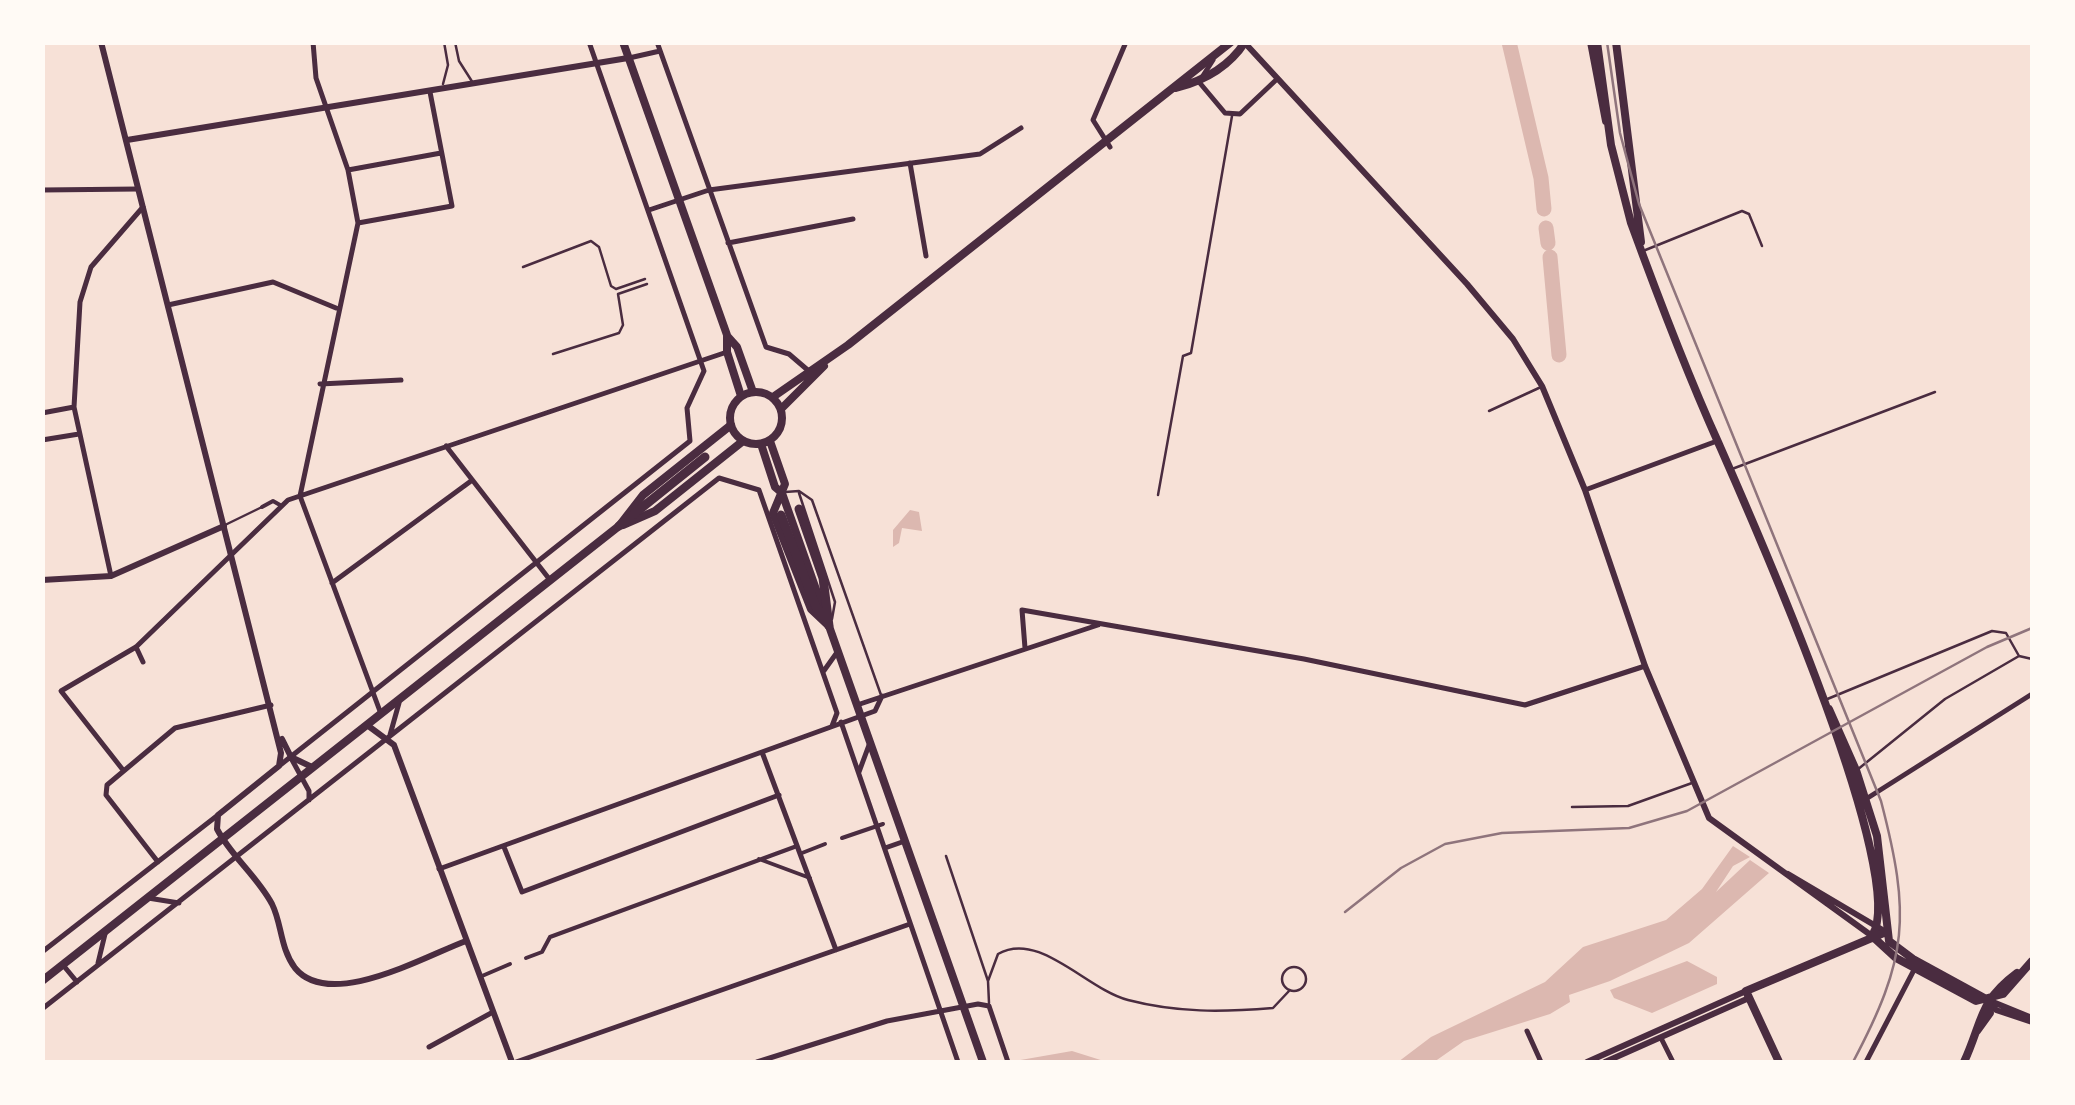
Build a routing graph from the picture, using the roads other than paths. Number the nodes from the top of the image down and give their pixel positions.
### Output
1 (101, 42) edge
2 (313, 42) edge
3 (444, 42) edge
4 (455, 42) edge
5 (589, 42) edge
6 (623, 42) edge
7 (657, 42) edge
8 (1126, 42) edge
9 (1594, 42) edge
10 (1616, 42) edge
11 (1244, 43) edge
12 (1227, 45) edge
13 (660, 50) junction
14 (628, 58) junction
15 (597, 64) junction
16 (1276, 80) junction
17 (1199, 82) junction
18 (474, 84) junction
19 (1172, 90) junction
20 (435, 91) junction
21 (327, 109) junction
22 (1232, 115) junction
23 (1021, 128) dead end
24 (126, 140) junction
25 (1108, 144) junction
26 (441, 153) junction
27 (910, 163) junction
28 (348, 170) junction
29 (138, 189) junction
30 (42, 190) edge
31 (709, 190) junction
32 (680, 199) junction
33 (143, 207) junction
34 (649, 210) junction
35 (853, 219) dead end
36 (358, 224) junction
37 (728, 243) junction
38 (1762, 246) dead end
39 (1642, 252) junction
40 (926, 256) dead end
41 (523, 267) dead end
42 (168, 305) junction
43 (338, 309) junction
44 (726, 335) junction
45 (727, 352) junction
46 (553, 354) dead end
47 (700, 360) junction
48 (827, 362) junction
49 (810, 372) junction
50 (401, 380) dead end
51 (320, 384) junction
52 (1542, 386) junction
53 (752, 392) junction
54 (1935, 392) dead end
55 (742, 396) junction
56 (772, 397) junction
57 (74, 407) junction
58 (781, 409) junction
59 (1489, 411) dead end
60 (42, 413) edge
61 (731, 425) junction
62 (80, 434) junction
63 (42, 440) edge
64 (743, 441) junction
65 (766, 442) junction
66 (1717, 442) junction
67 (446, 446) junction
68 (706, 458) dead end
69 (1731, 470) junction
70 (470, 481) junction
71 (1585, 490) junction
72 (799, 491) junction
73 (782, 492) junction
74 (1158, 495) dead end
75 (300, 496) junction
76 (670, 498) junction
77 (262, 506) joint
78 (282, 506) junction
79 (799, 508) dead end
80 (680, 510) junction
81 (781, 515) dead end
82 (224, 526) junction
83 (619, 526) junction
84 (232, 554) junction
85 (538, 564) junction
86 (112, 576) junction
87 (42, 580) edge
88 (550, 580) junction
89 (332, 583) junction
90 (1101, 624) junction
91 (829, 626) junction
92 (136, 647) junction
93 (1025, 648) junction
94 (838, 650) junction
95 (2019, 656) junction
96 (2032, 659) edge
97 (143, 662) dead end
98 (1645, 666) junction
99 (823, 672) junction
100 (374, 694) junction
101 (2032, 694) edge
102 (882, 696) junction
103 (400, 700) junction
104 (1824, 700) junction
105 (270, 704) junction
106 (857, 705) junction
107 (382, 714) junction
108 (860, 716) junction
109 (841, 722) junction
110 (367, 725) junction
111 (832, 726) junction
112 (277, 730) junction
113 (390, 738) junction
114 (870, 742) junction
115 (762, 752) junction
116 (291, 757) junction
117 (280, 766) junction
118 (312, 768) junction
119 (123, 770) junction
120 (1856, 770) junction
121 (859, 772) junction
122 (300, 777) junction
123 (1694, 783) junction
124 (778, 795) junction
125 (309, 800) junction
126 (1862, 801) junction
127 (1572, 808) dead end
128 (218, 814) junction
129 (880, 825) junction
130 (842, 838) dead end
131 (222, 839) junction
132 (905, 841) junction
133 (825, 844) dead end
134 (504, 846) junction
135 (798, 846) junction
136 (885, 848) junction
137 (800, 854) junction
138 (946, 856) dead end
139 (237, 857) junction
140 (759, 859) junction
141 (158, 862) junction
142 (439, 870) junction
143 (1783, 872) junction
144 (810, 878) junction
145 (148, 898) junction
146 (179, 903) junction
147 (910, 924) junction
148 (1882, 929) junction
149 (106, 930) junction
150 (1872, 936) junction
151 (466, 941) junction
152 (836, 950) junction
153 (42, 952) edge
154 (526, 958) dead end
155 (510, 964) dead end
156 (63, 965) junction
157 (97, 966) junction
158 (1915, 968) junction
159 (480, 977) junction
160 (988, 981) junction
161 (42, 982) edge
162 (77, 982) junction
163 (1289, 991) junction
164 (1747, 995) junction
165 (1988, 1000) junction
166 (989, 1006) junction
167 (964, 1007) junction
168 (42, 1009) edge
169 (493, 1012) junction
170 (941, 1012) junction
171 (2032, 1020) edge
172 (1526, 1031) dead end
173 (1661, 1038) junction
174 (429, 1047) dead end
175 (1009, 1060) edge
176 (514, 1062) edge
177 (757, 1062) edge
178 (958, 1062) edge
179 (983, 1062) edge
180 (1541, 1062) edge
181 (1587, 1062) edge
182 (1605, 1062) edge
183 (1673, 1062) edge
184 (1778, 1062) edge
185 (1866, 1062) edge
186 (1964, 1062) edge

1 - 24 street
2 - 21 street
3 - 20 lane
4 - 18 lane
5 - 15 street
6 - 14 main road
7 - 13 street
8 - 25 street
9 - 39 main road
10 - 39 main road
11 - 16 street
11 - 17 main road
12 - 17 street
12 - 19 main road
13 - 14 street
13 - 31 street
14 - 15 street
14 - 32 main road
15 - 18 street
15 - 34 street
16 - 22 street
16 - 52 street
17 - 19 main road
17 - 22 street
18 - 20 street
19 - 25 main road
20 - 21 street
20 - 26 street
21 - 24 street
21 - 28 street
22 - 74 lane
23 - 27 street
24 - 29 street
25 - 48 main road
26 - 28 street
26 - 36 street
27 - 31 street
27 - 40 street
28 - 36 street
29 - 30 street
29 - 33 street
31 - 32 street
31 - 37 street
32 - 34 street
32 - 44 main road
33 - 42 street
33 - 57 street
34 - 47 street
35 - 37 street
36 - 43 street
37 - 49 street
38 - 39 lane
39 - 66 main road
41 - 46 lane
42 - 43 street
42 - 82 street
43 - 51 street
44 - 45 main road
44 - 53 main road
45 - 47 street
45 - 55 main road
47 - 67 street
47 - 85 street
48 - 49 main road
48 - 58 main road
49 - 56 main road
50 - 51 street
51 - 75 street
52 - 59 lane
52 - 71 street
53 - 55 main road
53 - 56 main road
54 - 69 lane
55 - 61 main road
56 - 58 main road
57 - 60 street
57 - 62 street
58 - 65 main road
61 - 64 main road
61 - 83 main road
62 - 63 street
62 - 86 street
64 - 65 main road
64 - 76 main road
65 - 73 main road
66 - 69 main road
66 - 71 street
67 - 70 street
67 - 75 street
68 - 83 highway
69 - 104 main road
70 - 85 street
70 - 89 street
71 - 98 street
72 - 73 lane
72 - 91 lane
72 - 102 lane
73 - 91 main road
73 - 91 main road
75 - 78 street
75 - 89 street
76 - 80 street
76 - 83 main road
77 - 78 street
77 - 82 lane
78 - 84 street
79 - 91 highway
80 - 99 street
80 - 113 street
81 - 91 highway
82 - 84 street
82 - 86 street
83 - 88 main road
84 - 92 street
84 - 105 street
85 - 88 street
85 - 100 street
86 - 87 street
88 - 103 main road
89 - 100 street
90 - 93 street
90 - 93 street
90 - 98 street
91 - 94 main road
92 - 97 street
92 - 119 street
93 - 102 street
94 - 99 street
94 - 106 main road
95 - 96 lane
95 - 104 lane
95 - 120 lane
98 - 123 street
99 - 111 street
100 - 107 street
100 - 116 street
101 - 126 street
102 - 106 street
102 - 108 street
103 - 107 main road
103 - 113 street
104 - 120 main road
104 - 126 main road
105 - 112 street
105 - 119 street
106 - 108 main road
107 - 110 main road
108 - 109 street
108 - 114 main road
109 - 111 street
109 - 121 street
110 - 113 street
110 - 118 main road
111 - 115 street
112 - 116 street
112 - 117 street
113 - 125 street
113 - 142 street
114 - 121 street
114 - 132 main road
115 - 124 street
115 - 134 street
116 - 117 street
116 - 118 street
116 - 122 street
117 - 128 street
118 - 122 main road
119 - 141 street
120 - 126 main road
121 - 129 street
122 - 125 street
122 - 131 main road
123 - 127 lane
123 - 143 street
124 - 134 street
124 - 135 street
125 - 139 street
126 - 148 main road
128 - 131 street
128 - 141 street
129 - 130 street
129 - 136 street
131 - 139 street
131 - 145 main road
132 - 136 street
132 - 167 main road
133 - 137 street
134 - 142 street
135 - 137 street
135 - 140 street
136 - 147 street
137 - 144 street
138 - 160 lane
139 - 146 street
139 - 151 street
140 - 144 street
140 - 154 street
141 - 153 street
142 - 151 street
143 - 148 street
143 - 150 street
144 - 152 street
145 - 146 street
145 - 149 main road
146 - 157 street
147 - 152 street
147 - 170 street
148 - 150 main road
148 - 165 main road
149 - 156 main road
149 - 157 street
150 - 158 main road
150 - 164 main road
151 - 159 street
152 - 176 street
155 - 159 street
156 - 161 main road
156 - 162 street
157 - 162 street
158 - 165 main road
158 - 185 street
159 - 169 street
160 - 163 lane
160 - 166 lane
162 - 168 street
163 - 163 lane
164 - 173 street
164 - 181 street
164 - 184 main road
165 - 165 main road
165 - 171 street
165 - 186 main road
166 - 167 street
166 - 175 street
167 - 170 street
167 - 179 main road
169 - 174 street
169 - 176 street
170 - 177 street
170 - 178 street
172 - 180 street
173 - 182 street
173 - 183 street

